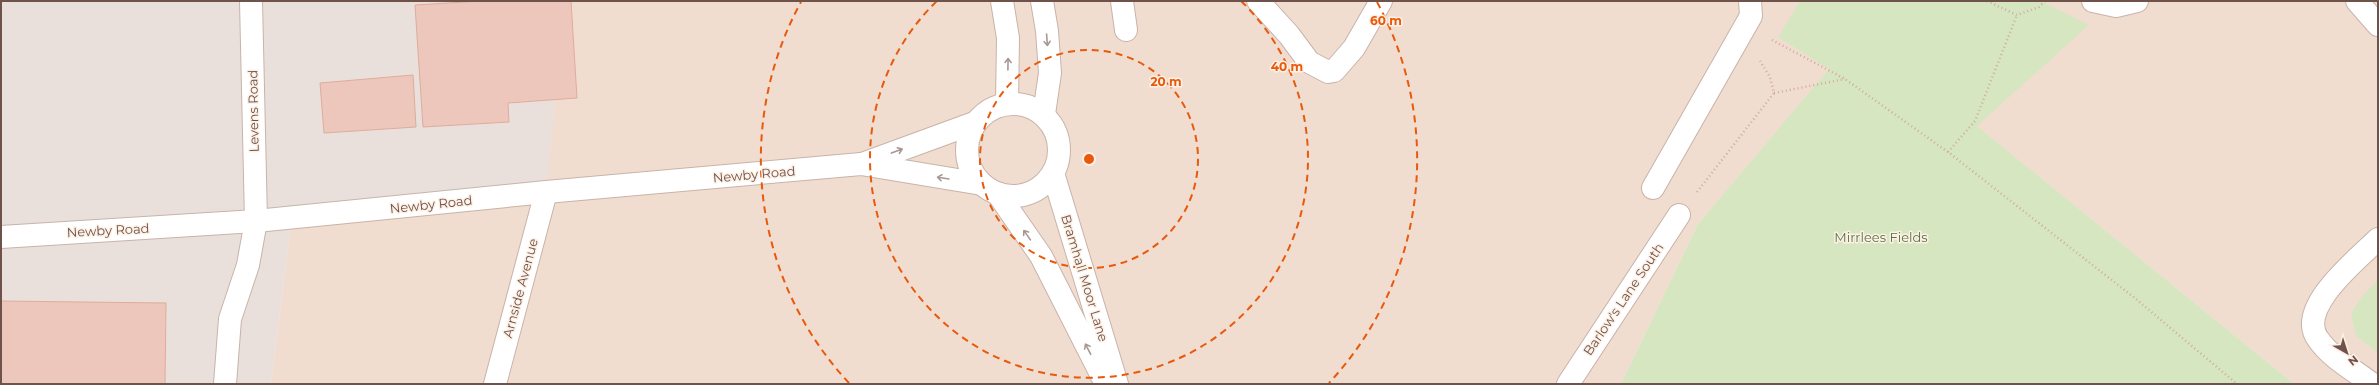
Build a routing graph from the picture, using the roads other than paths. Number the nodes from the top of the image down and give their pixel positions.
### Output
1 (251, 1) edge
2 (1002, 1) edge
3 (1042, 1) edge
4 (1122, 1) edge
5 (1258, 1) edge
6 (1381, 1) edge
7 (1750, 1) edge
8 (2093, 1) edge
9 (2137, 1) edge
10 (2357, 1) edge
11 (2378, 25) edge
12 (1126, 30) dead end
13 (1007, 103) junction
14 (1044, 114) junction
15 (974, 123) junction
16 (861, 164) junction
17 (1053, 173) junction
18 (1653, 188) dead end
19 (990, 189) junction
20 (546, 192) junction
21 (1680, 215) road end
22 (256, 221) junction
23 (1, 237) edge
24 (2378, 239) edge
25 (225, 384) edge
26 (495, 384) edge
27 (1106, 384) edge
28 (1117, 384) edge
29 (1568, 384) edge
30 (2372, 384) edge

1 - 22 street, Levens Road
13 -> 2 street
3 -> 14 street
4 - 12 street
5 - 6 street
7 - 18 street
8 - 9 street
10 - 11 street
13 - 14 street
13 - 15 street
14 - 17 street
16 -> 15 street, Newby Road
15 - 19 street
19 -> 16 street, Newby Road
16 - 20 street, Newby Road
17 - 19 street
17 - 28 street, Bramhall Moor Lane
27 -> 19 street, Bramhall Moor Lane
20 - 22 street, Newby Road
20 - 26 street, Arnside Avenue
21 - 29 street, Barlow's Lane South
22 - 23 street, Newby Road
22 - 25 street, Levens Road
24 - 30 street

